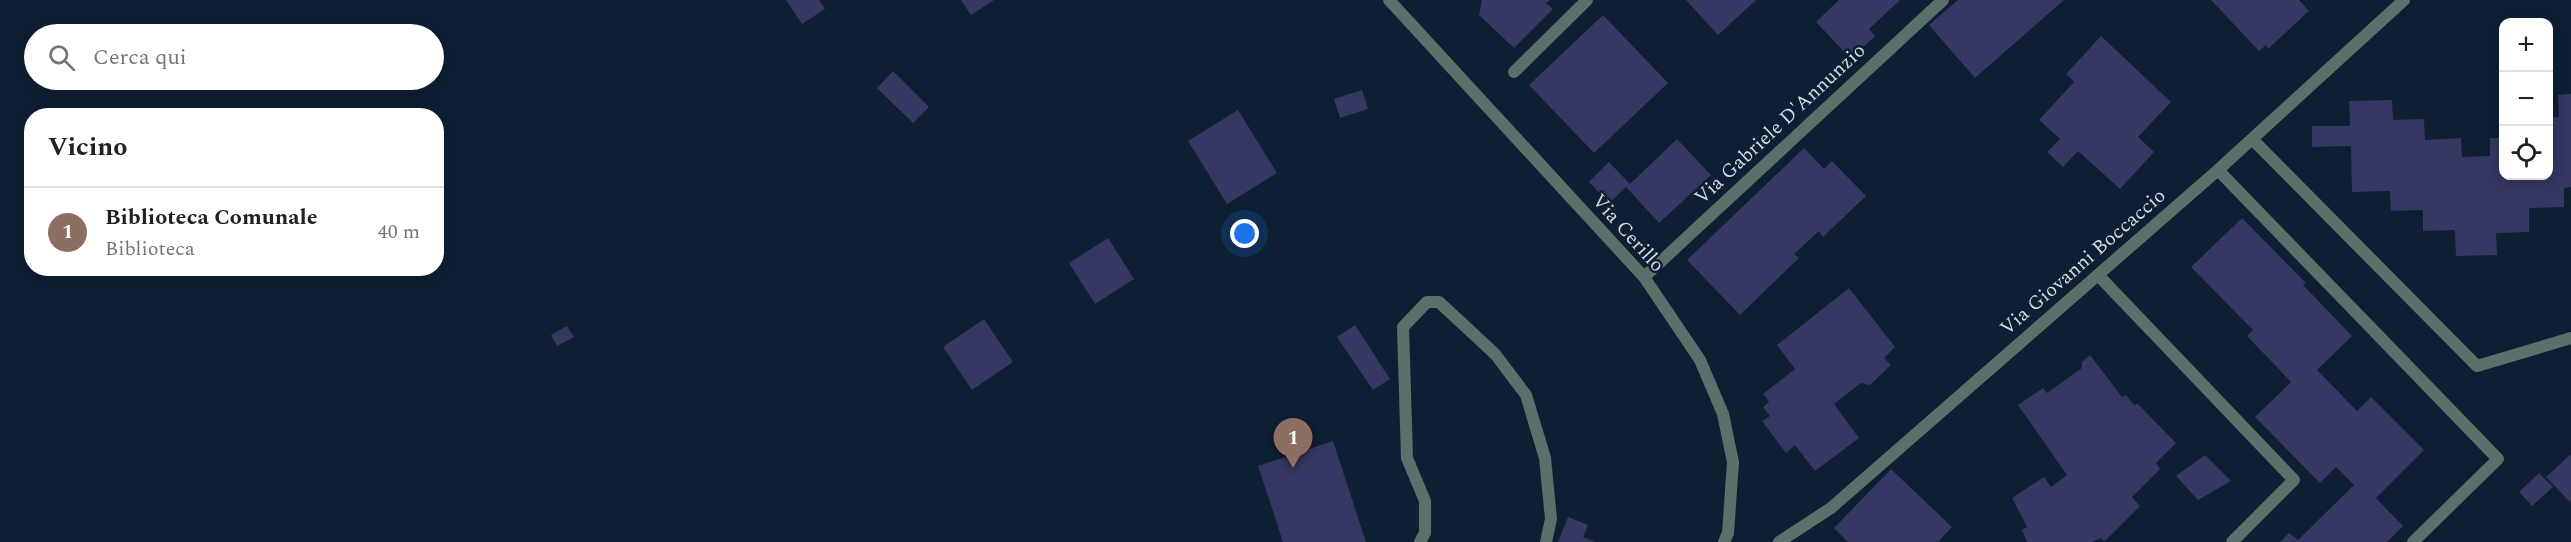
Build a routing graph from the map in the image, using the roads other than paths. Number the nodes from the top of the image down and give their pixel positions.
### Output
1 (1389, 0) edge
2 (1587, 0) edge
3 (1943, 0) edge
4 (2404, 0) edge
5 (1514, 72) dead end
6 (2252, 139) junction
7 (2218, 170) junction
8 (2098, 275) junction
9 (1644, 277) junction
10 (2571, 338) edge
11 (1420, 542) edge
12 (1546, 542) edge
13 (1724, 542) edge
14 (1779, 542) edge
15 (2232, 542) edge
16 (2413, 542) edge

1 - 9 street, Via Cerillo
2 - 5 street
3 - 9 street, Via Gabriele D'Annunzio
4 - 6 street, Via Giovanni Boccaccio
6 - 7 street, Via Giovanni Boccaccio
6 - 10 street
7 - 8 street, Via Giovanni Boccaccio
7 - 16 street
8 - 14 street, Via Giovanni Boccaccio
8 - 15 street
9 - 13 street, Via Cerillo
11 - 12 street

